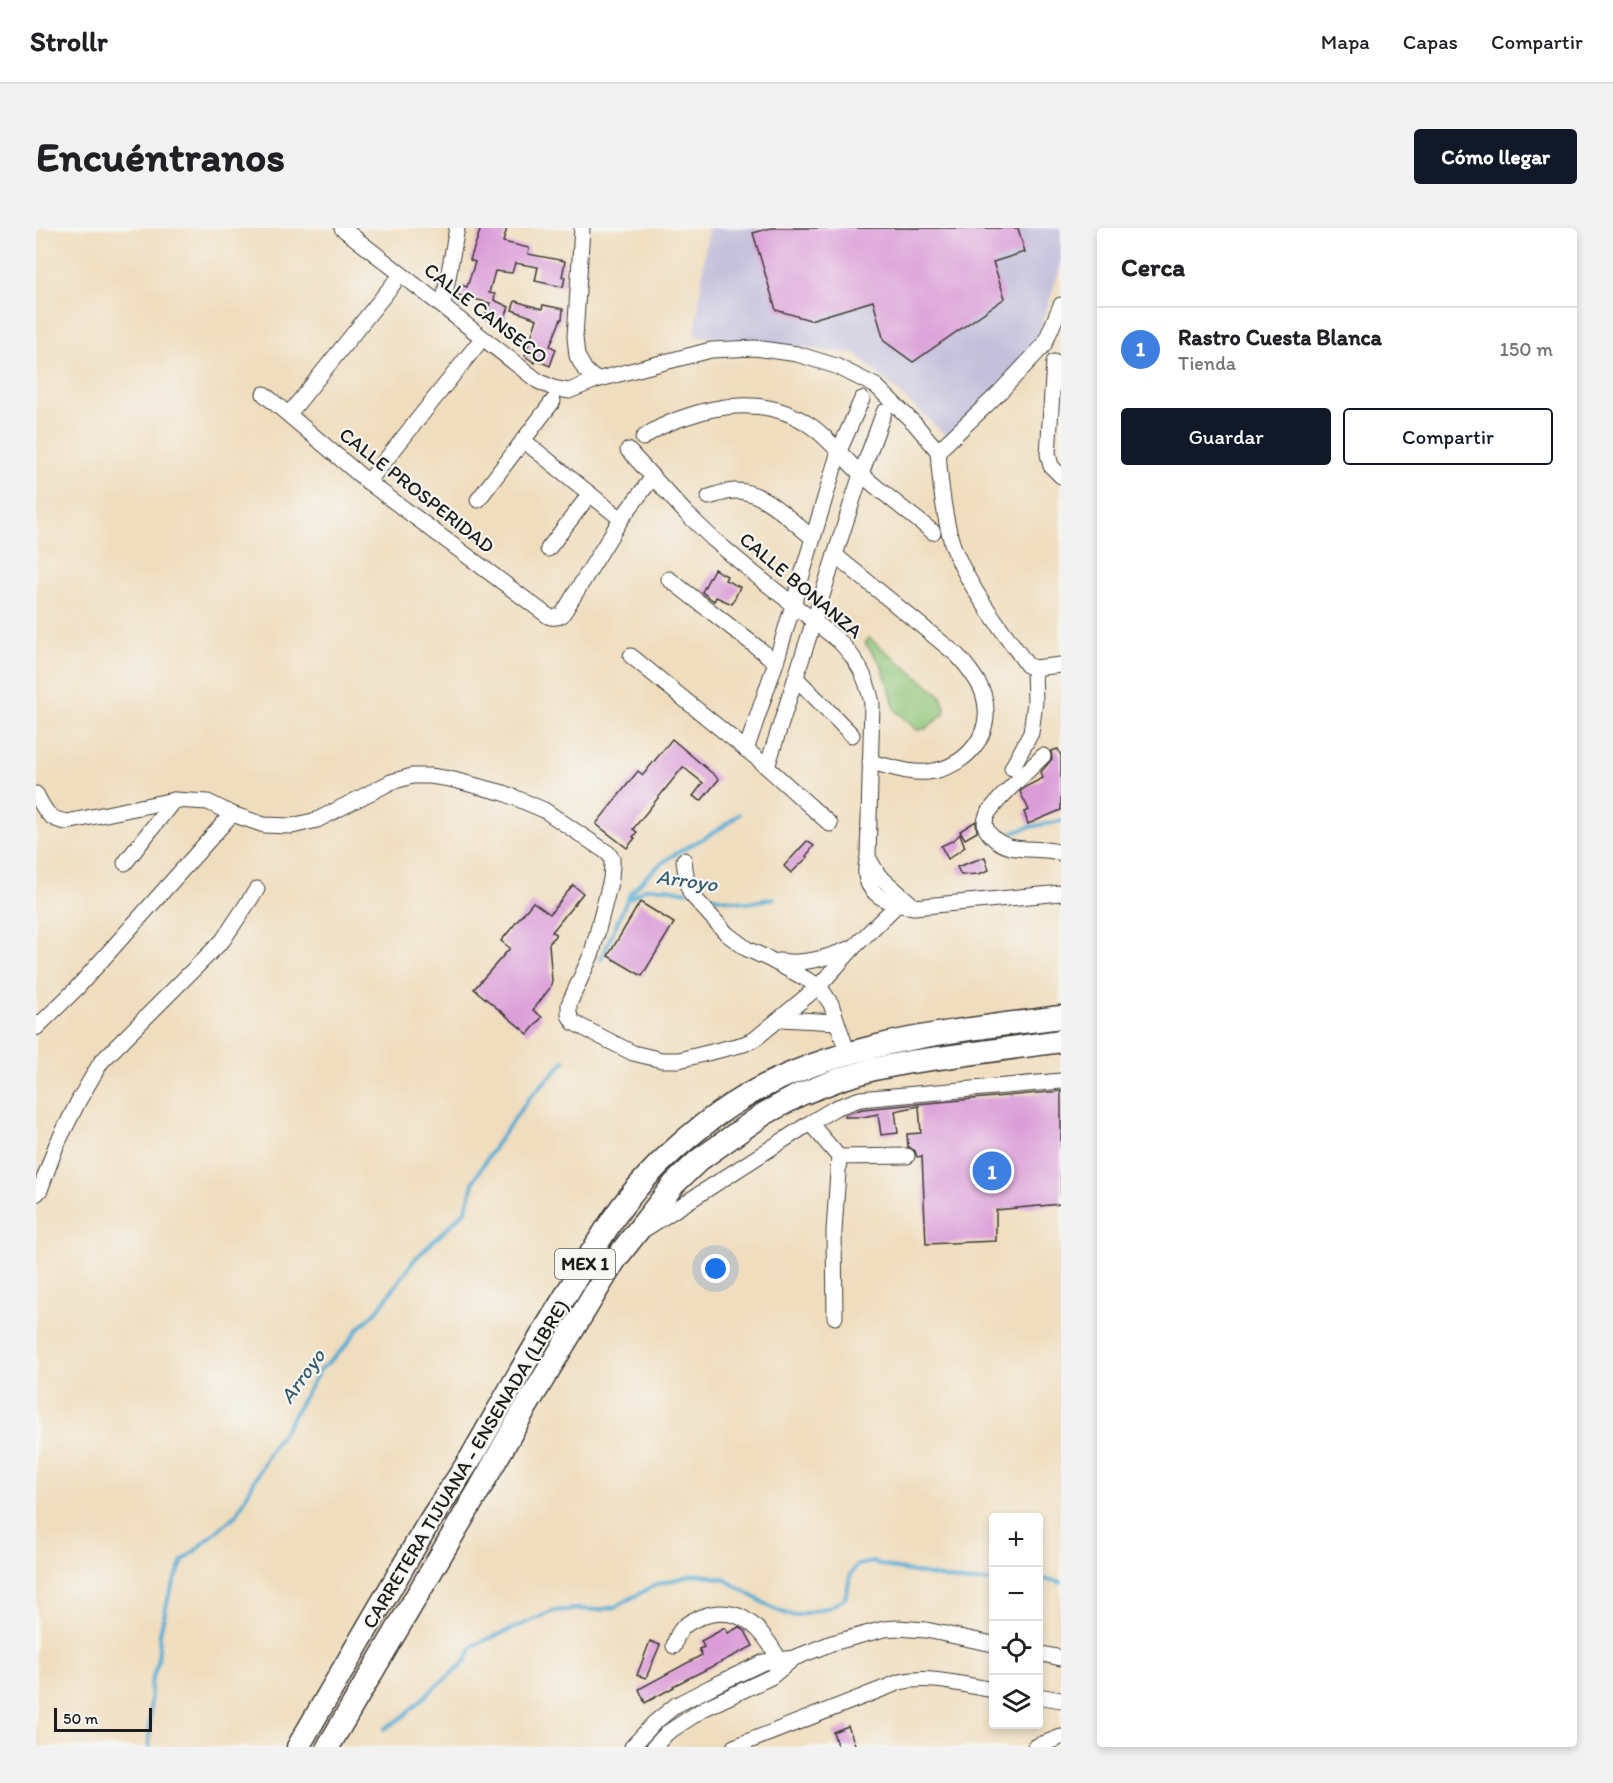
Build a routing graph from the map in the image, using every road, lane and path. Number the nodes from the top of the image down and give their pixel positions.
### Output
1 (342, 228) edge
2 (457, 228) edge
3 (582, 228) edge
4 (394, 282) dead end
5 (443, 305) junction
6 (1061, 306) edge
7 (477, 345) dead end
8 (1044, 345) junction
9 (1057, 369) edge
10 (596, 380) junction
11 (264, 394) dead end
12 (862, 399) dead end
13 (553, 401) dead end
14 (884, 412) dead end
15 (289, 414) junction
16 (643, 438) dead end
17 (523, 440) junction
18 (628, 450) dead end
19 (838, 451) junction
20 (938, 451) junction
21 (861, 474) junction
22 (1061, 476) edge
23 (652, 477) junction
24 (368, 482) junction
25 (591, 494) junction
26 (709, 497) dead end
27 (478, 500) dead end
28 (621, 519) junction
29 (933, 532) dead end
30 (813, 538) junction
31 (548, 549) dead end
32 (835, 555) junction
33 (669, 579) dead end
34 (793, 604) junction
35 (814, 621) junction
36 (631, 656) dead end
37 (772, 659) junction
38 (1061, 665) edge
39 (1034, 668) junction
40 (796, 678) junction
41 (852, 735) dead end
42 (1043, 756) dead end
43 (757, 759) junction
44 (870, 762) junction
45 (1012, 768) dead end
46 (36, 794) edge
47 (174, 800) junction
48 (232, 814) junction
49 (830, 824) dead end
50 (1061, 853) edge
51 (684, 860) dead end
52 (124, 863) dead end
53 (257, 889) dead end
54 (1061, 893) edge
55 (905, 903) junction
56 (855, 947) junction
57 (769, 959) junction
58 (819, 986) junction
59 (1061, 1017) edge
60 (780, 1019) junction
61 (837, 1022) junction
62 (36, 1028) edge
63 (1061, 1041) edge
64 (848, 1053) junction
65 (1061, 1082) edge
66 (810, 1123) junction
67 (839, 1156) junction
68 (907, 1156) dead end
69 (36, 1194) edge
70 (632, 1237) junction
71 (835, 1317) dead end
72 (989, 1643) edge
73 (674, 1646) dead end
74 (1043, 1654) edge
75 (1061, 1658) edge
76 (785, 1661) junction
77 (989, 1689) edge
78 (1043, 1697) edge
79 (1061, 1700) edge
80 (1061, 1737) edge
81 (298, 1747) edge
82 (328, 1747) edge
83 (632, 1747) edge
84 (654, 1747) edge
85 (734, 1747) edge
86 (1035, 1747) edge

1 - 5 street, CALLE CANSECO
2 - 5 street
3 - 10 street
4 - 15 street
5 - 10 street, CALLE CANSECO
6 - 8 street
7 - 24 street
8 - 9 street
8 - 20 street
9 - 22 street
10 - 20 street, CALLE CANSECO
11 - 15 street, CALLE PROSPERIDAD
12 - 19 street
13 - 17 street
14 - 21 street
15 - 24 street, CALLE PROSPERIDAD
16 - 19 street
17 - 25 street
17 - 27 street
18 - 23 street, CALLE BONANZA
19 - 21 street
19 - 30 street
20 - 39 street
21 - 29 street
21 - 32 street
23 - 28 street
23 - 34 street, CALLE BONANZA
24 - 28 street, CALLE PROSPERIDAD
25 - 28 street
25 - 31 street
26 - 30 street
30 - 34 street
32 - 35 street
32 - 44 street
33 - 37 street
34 - 35 street, CALLE BONANZA
34 - 37 street
35 - 40 street
35 - 44 street, CALLE BONANZA
36 - 43 street
37 - 43 street
38 - 39 street
39 - 45 street
40 - 41 street
40 - 43 street
42 - 50 street
43 - 49 street
44 - 55 street, CALLE BONANZA
46 - 47 street
47 - 48 street
47 - 52 street
48 - 60 street
48 - 62 street
51 - 57 street
53 - 69 street
54 - 55 street
55 - 56 street
56 - 57 street
56 - 58 street
57 - 58 street
58 - 60 street
58 - 61 street
59 - 64 highway, CARRETERA TIJUANA - ENSENADA (LIBRE) / MEX 1
60 - 61 street
61 - 64 street
63 - 70 highway, CARRETERA TIJUANA - ENSENADA (LIBRE) / MEX 1
64 - 81 highway, CARRETERA TIJUANA - ENSENADA (LIBRE) / MEX 1
65 - 66 street
66 - 67 street
66 - 70 street
67 - 68 street
67 - 71 street
70 - 82 highway, CARRETERA TIJUANA - ENSENADA (LIBRE) / MEX 1
72 - 76 street
73 - 76 street
74 - 75 street
76 - 83 street
76 - 84 street
77 - 85 street
78 - 79 street
80 - 86 street

